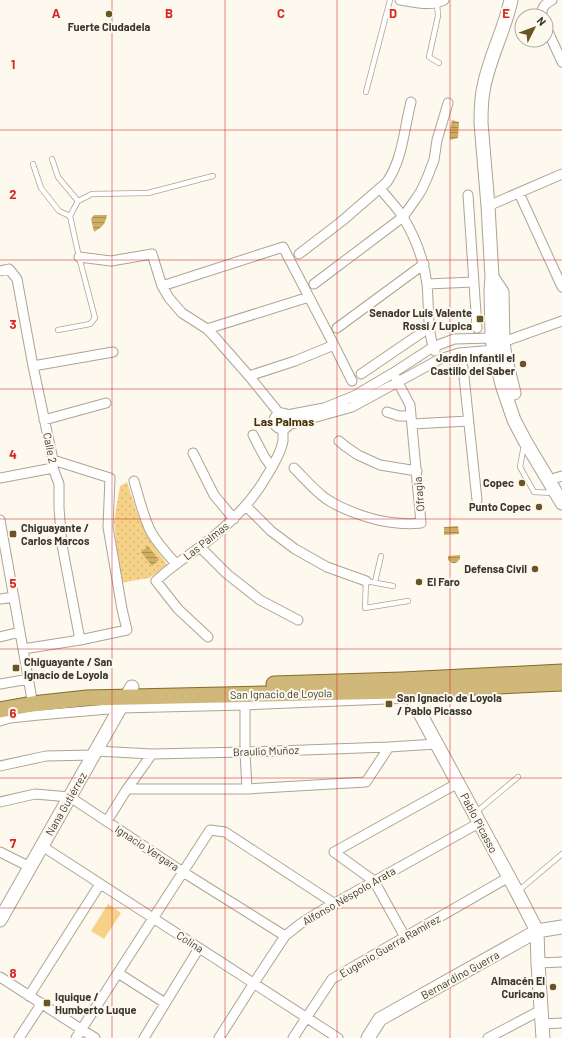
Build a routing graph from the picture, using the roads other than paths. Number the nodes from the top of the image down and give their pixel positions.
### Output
1 (390, 0) edge
2 (400, 0) edge
3 (511, 0) edge
4 (552, 0) edge
5 (440, 1) edge
6 (542, 8) edge
7 (554, 44) edge
8 (562, 62) edge
9 (439, 63) dead end
10 (366, 92) dead end
11 (410, 102) dead end
12 (448, 103) dead end
13 (52, 159) dead end
14 (33, 164) dead end
15 (562, 174) edge
16 (213, 176) dead end
17 (380, 188) junction
18 (519, 193) junction
19 (468, 196) dead end
20 (78, 201) junction
21 (488, 206) junction
22 (70, 216) junction
23 (403, 216) junction
24 (299, 254) dead end
25 (79, 257) junction
26 (424, 264) junction
27 (0, 271) edge
28 (474, 282) junction
29 (314, 284) dead end
30 (427, 284) junction
31 (162, 286) junction
32 (562, 287) edge
33 (309, 297) junction
34 (562, 321) edge
35 (430, 327) junction
36 (337, 328) dead end
37 (477, 328) dead end
38 (207, 329) junction
39 (58, 330) dead end
40 (496, 343) junction
41 (334, 345) junction
42 (433, 347) junction
43 (113, 352) dead end
44 (440, 359) junction
45 (33, 366) junction
46 (463, 367) dead end
47 (393, 373) junction
48 (361, 374) dead end
49 (249, 376) junction
50 (352, 381) dead end
51 (399, 382) junction
52 (106, 402) dead end
53 (387, 412) dead end
54 (283, 414) junction
55 (44, 420) junction
56 (411, 420) junction
57 (468, 421) junction
58 (286, 427) junction
59 (253, 435) dead end
60 (339, 441) dead end
61 (525, 441) junction
62 (193, 453) dead end
63 (53, 464) junction
64 (272, 467) junction
65 (294, 468) dead end
66 (416, 471) junction
67 (559, 477) edge
68 (0, 478) edge
69 (134, 481) dead end
70 (560, 496) edge
71 (477, 500) dead end
72 (246, 506) junction
73 (234, 519) junction
74 (0, 523) edge
75 (200, 547) junction
76 (382, 556) dead end
77 (4, 561) edge
78 (176, 564) junction
79 (370, 582) junction
80 (393, 586) dead end
81 (14, 597) junction
82 (0, 599) edge
83 (408, 601) dead end
84 (298, 620) dead end
85 (20, 632) junction
86 (0, 637) edge
87 (208, 637) dead end
88 (80, 640) junction
89 (23, 649) junction
90 (562, 672) edge
91 (562, 683) edge
92 (0, 684) edge
93 (407, 690) junction
94 (31, 692) junction
95 (126, 698) junction
96 (0, 699) edge
97 (245, 706) junction
98 (0, 710) edge
99 (0, 721) edge
100 (436, 744) junction
101 (389, 748) junction
102 (245, 752) junction
103 (94, 753) junction
104 (152, 754) junction
105 (0, 766) edge
106 (518, 776) dead end
107 (458, 783) junction
108 (127, 789) junction
109 (247, 789) junction
110 (70, 797) junction
111 (0, 802) edge
112 (476, 819) junction
113 (107, 821) junction
114 (42, 846) junction
115 (0, 852) edge
116 (562, 854) edge
117 (30, 867) junction
118 (183, 872) junction
119 (509, 877) junction
120 (374, 882) junction
121 (100, 884) junction
122 (517, 892) junction
123 (335, 904) junction
124 (153, 918) junction
125 (0, 920) edge
126 (562, 927) edge
127 (537, 931) junction
128 (285, 936) junction
129 (405, 936) junction
130 (517, 943) junction
131 (199, 948) junction
132 (562, 962) edge
133 (538, 967) junction
134 (118, 973) junction
135 (0, 977) edge
136 (254, 983) junction
137 (29, 996) junction
138 (165, 1003) junction
139 (42, 1004) junction
140 (541, 1010) junction
141 (307, 1018) junction
142 (562, 1023) edge
143 (542, 1024) junction
144 (81, 1029) junction
145 (19, 1038) edge
146 (76, 1038) edge
147 (95, 1038) edge
148 (144, 1038) edge
149 (219, 1038) edge
150 (294, 1038) edge
151 (338, 1038) edge
152 (368, 1038) edge
153 (488, 1038) edge
154 (543, 1038) edge

1 - 10 lane
2 - 5 street
3 - 21 street
4 - 6 street
5 - 9 lane
7 - 8 street
11 - 17 street
12 - 23 street
13 - 20 lane
14 - 22 lane
15 - 18 street
16 - 20 lane
17 - 23 street
17 - 24 street
18 - 21 street
18 - 32 street
19 - 28 street
20 - 22 lane
21 - 40 street
22 - 25 lane
23 - 26 street
23 - 29 street
25 - 31 street
25 - 39 lane
26 - 30 street
26 - 36 street
27 - 45 street, Calle 2
28 - 30 street
28 - 37 street
30 - 35 street
31 - 33 street
31 - 38 street
33 - 38 street
33 - 41 street
34 - 40 street
35 - 42 street
35 - 48 street
38 - 49 street
40 - 42 street
40 - 44 street
40 - 61 street
40 - 67 street
41 - 49 street
41 - 50 street
42 - 44 street
42 - 47 street
43 - 45 street
44 - 51 street
45 - 55 street, Calle 2
46 - 57 street
47 - 51 street, Ofragia
47 - 54 street
49 - 54 street
51 - 56 street, Ofragia
51 - 58 street
52 - 55 street
53 - 56 street
54 - 58 street, Las Palmas
54 - 58 street
55 - 63 street, Calle 2
56 - 57 street
56 - 66 street, Ofragia
57 - 71 street
58 - 64 street, Las Palmas
59 - 64 street
60 - 66 street
61 - 70 street
61 - 70 lane
62 - 73 street
63 - 68 street
63 - 88 street, Calle 2
63 - 88 street
64 - 72 street, Las Palmas
65 - 66 street, Ofragia
67 - 70 street
69 - 78 street
72 - 73 street, Las Palmas
72 - 79 street
73 - 75 street, Las Palmas
74 - 77 street
75 - 78 street, Las Palmas
75 - 84 street
76 - 79 lane
77 - 81 street
78 - 87 street, Las Palmas
79 - 80 lane
79 - 83 lane
81 - 82 street
81 - 85 street
85 - 86 street
85 - 89 street
88 - 89 street
89 - 94 street
90 - 93 main road, San Ignacio de Loyola
91 - 93 main road, San Ignacio de Loyola
92 - 94 street, San Ignacio de Loyola
93 - 95 main road, San Ignacio de Loyola
93 - 97 street, San Ignacio de Loyola
93 - 100 street, Pablo Picasso
94 - 95 main road, San Ignacio de Loyola
94 - 96 main road, San Ignacio de Loyola
94 - 98 main road, San Ignacio de Loyola
95 - 97 street, San Ignacio de Loyola
95 - 99 street, San Ignacio de Loyola
95 - 103 street, Nana Gutiérrez
97 - 102 street
100 - 101 street, Braulio Muñoz
100 - 107 street, Pablo Picasso
101 - 102 street, Braulio Muñoz
101 - 109 street
102 - 104 street, Braulio Muñoz
102 - 109 street
103 - 104 street, Braulio Muñoz
103 - 105 street, Braulio Muñoz
103 - 110 street, Nana Gutiérrez
104 - 108 street
106 - 112 lane
107 - 112 street, Pablo Picasso
107 - 120 street
108 - 109 street
108 - 113 street
110 - 111 street, Ignacio Vergara
110 - 113 street, Ignacio Vergara
110 - 114 street, Nana Gutiérrez
112 - 119 street, Pablo Picasso
112 - 120 street, Alfonso Néspolo Arata
113 - 118 street, Ignacio Vergara
114 - 117 street, Nana Gutiérrez
114 - 121 street, Colina
115 - 117 street
116 - 122 lane
117 - 125 street, Nana Gutiérrez
118 - 123 street
118 - 124 street
118 - 128 street, Ignacio Vergara
119 - 122 street, Pablo Picasso
119 - 129 street, Eugenio Guerra Ramírez
120 - 123 street, Alfonso Néspolo Arata
120 - 129 street
121 - 124 street, Colina
121 - 137 street
122 - 127 street, Pablo Picasso
123 - 128 street, Alfonso Néspolo Arata
124 - 131 street, Colina
124 - 134 street
126 - 127 street, Bernardino Guerra
127 - 130 street, Bernardino Guerra
127 - 133 street, Pablo Picasso
128 - 136 street, Alfonso Néspolo Arata
129 - 141 street, Eugenio Guerra Ramírez
130 - 133 street, Pablo Picasso
130 - 152 street, Bernardino Guerra
131 - 136 street, Colina
131 - 138 street
132 - 133 street
133 - 140 street, Pablo Picasso
134 - 138 street
134 - 144 street
135 - 137 street
136 - 141 street, Colina
136 - 149 street, Alfonso Néspolo Arata
137 - 139 street
138 - 148 street
139 - 144 street
139 - 145 street
140 - 143 street, Pablo Picasso
140 - 153 street
141 - 150 street, Eugenio Guerra Ramírez
141 - 151 street, Colina
142 - 143 street
143 - 154 street, Pablo Picasso
144 - 146 street
144 - 147 street

